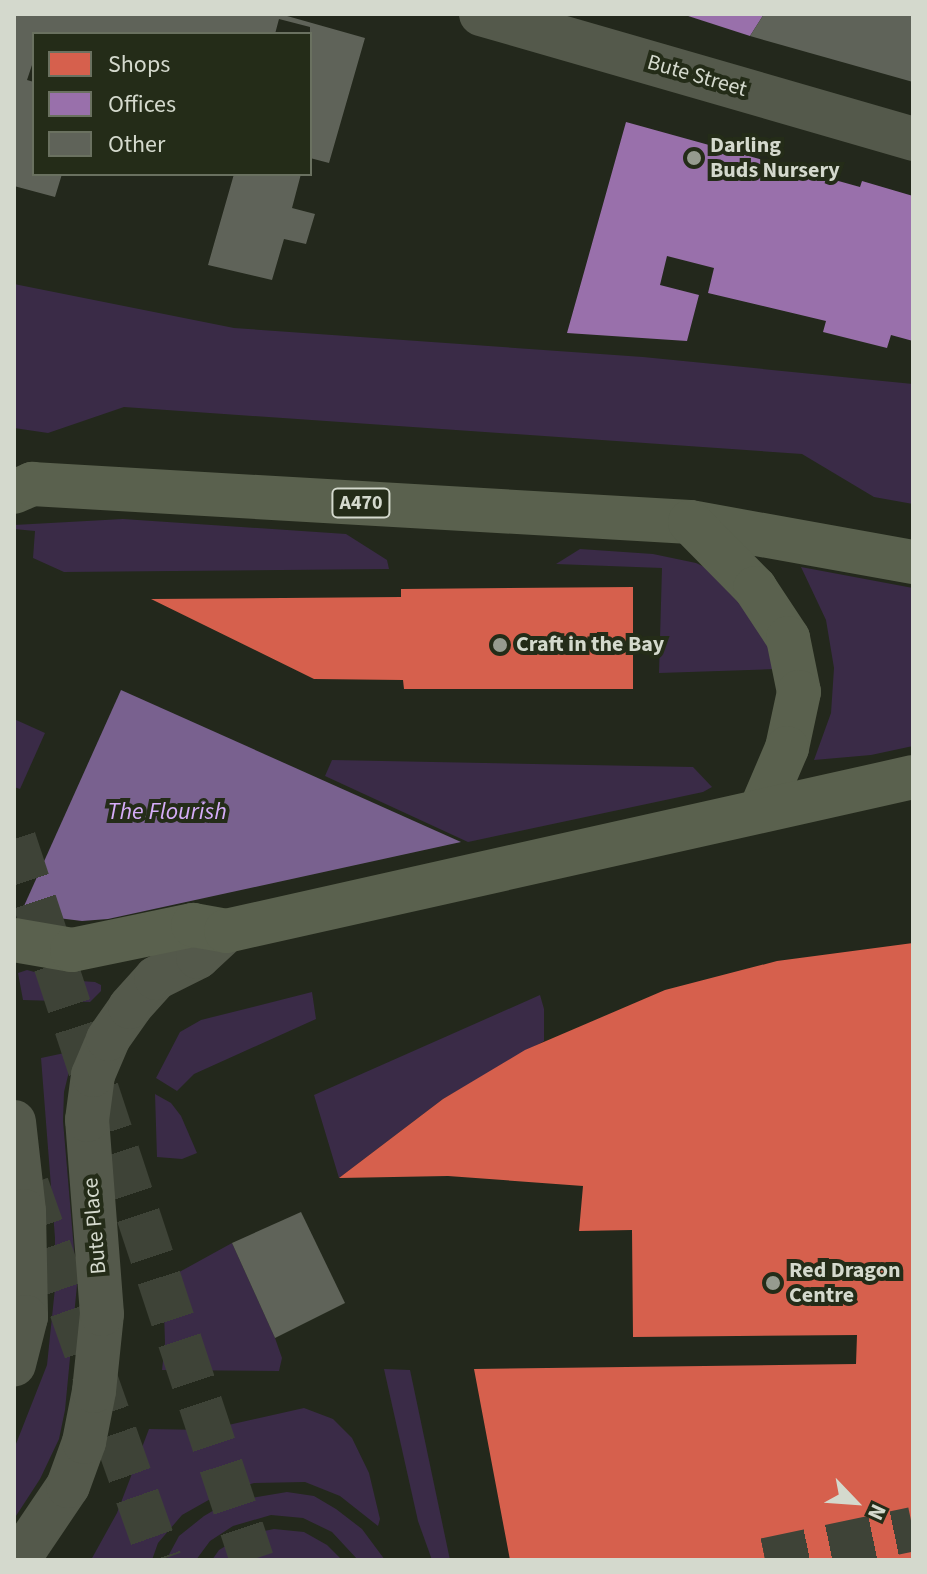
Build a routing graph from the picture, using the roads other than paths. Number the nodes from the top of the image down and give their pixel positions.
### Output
1 (481, 14) edge
2 (913, 139) edge
3 (20, 484) edge
4 (690, 522) junction
5 (913, 562) edge
6 (913, 777) edge
7 (761, 809) junction
8 (226, 931) junction
9 (14, 940) edge
10 (14, 1122) edge
11 (14, 1364) edge
12 (18, 1560) edge

1 - 2 street, Bute Street
3 - 4 main road, A470
4 - 5 main road, A470
4 - 7 main road
6 - 7 main road
7 - 8 main road
8 - 9 main road
8 - 12 street, Bute Place
10 - 11 street

